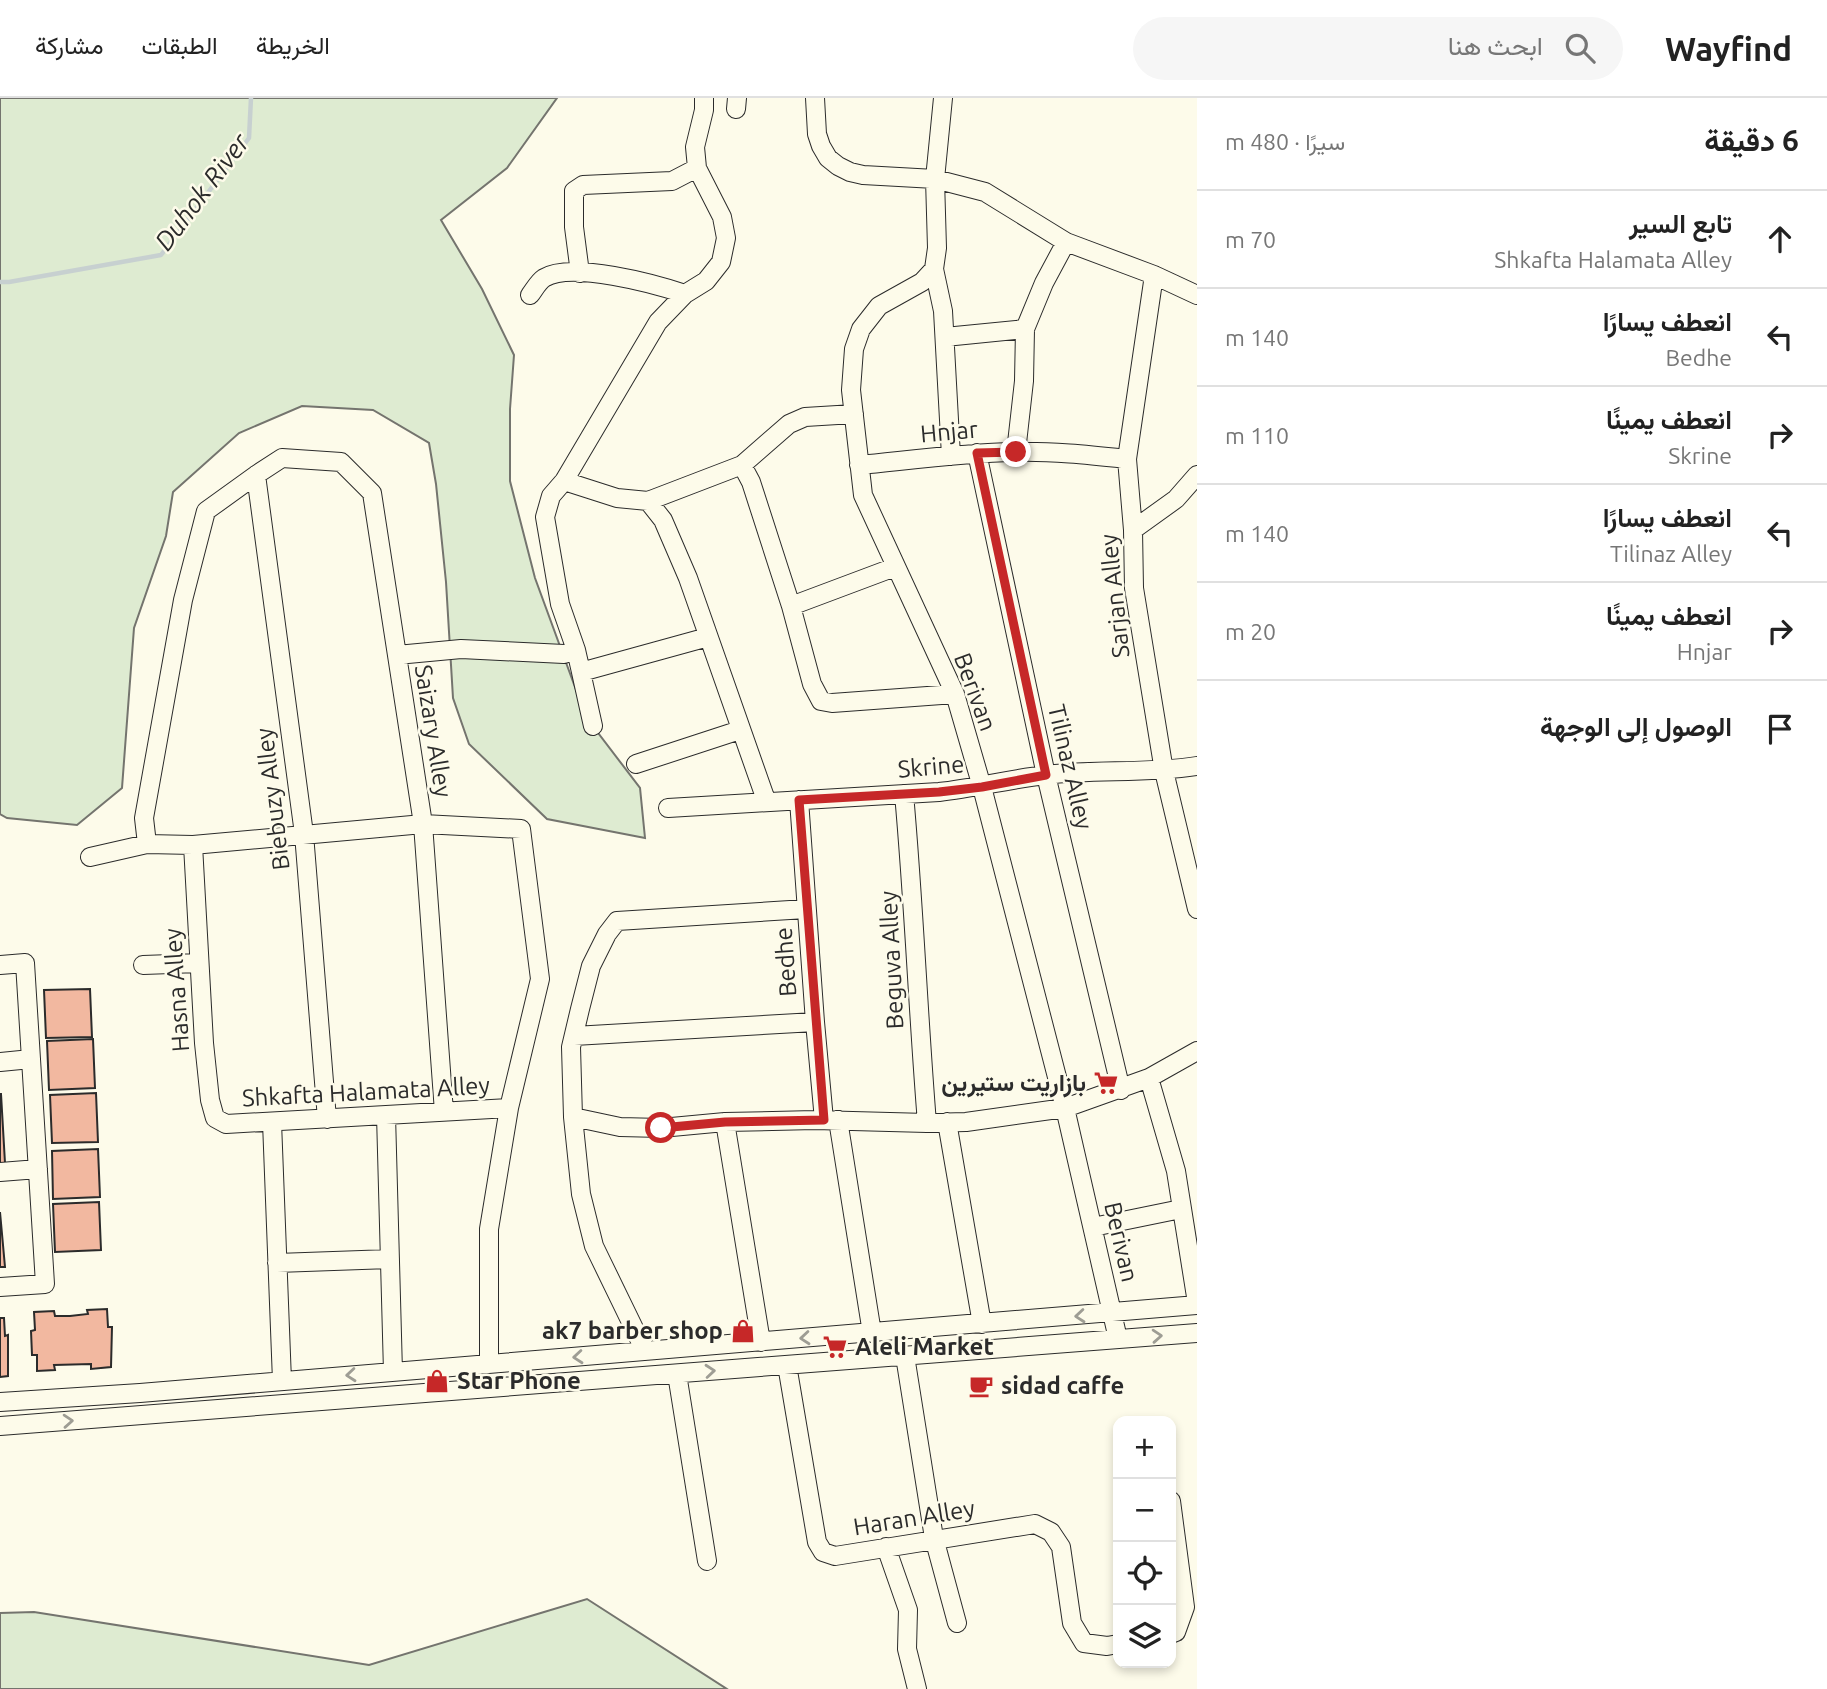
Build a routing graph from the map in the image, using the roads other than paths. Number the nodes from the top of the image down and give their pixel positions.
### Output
1 (704, 98) edge
2 (815, 98) edge
3 (943, 98) edge
4 (697, 168) junction
5 (935, 179) junction
6 (1066, 242) junction
7 (934, 269) junction
8 (580, 273) junction
9 (1154, 275) junction
10 (685, 294) junction
11 (530, 295) dead end
12 (1197, 295) edge
13 (1025, 329) junction
14 (945, 337) junction
15 (854, 414) junction
16 (1016, 452) junction
17 (977, 453) junction
18 (951, 456) junction
19 (1127, 459) junction
20 (742, 464) junction
21 (859, 465) junction
22 (256, 475) junction
23 (1197, 475) edge
24 (564, 481) junction
25 (648, 501) junction
26 (1133, 530) junction
27 (895, 567) junction
28 (791, 606) junction
29 (708, 637) junction
30 (576, 650) junction
31 (397, 655) junction
32 (581, 672) junction
33 (955, 694) junction
34 (593, 726) dead end
35 (740, 730) junction
36 (636, 764) dead end
37 (1197, 766) edge
38 (1164, 771) junction
39 (1046, 775) junction
40 (982, 787) junction
41 (905, 794) junction
42 (766, 800) junction
43 (799, 800) junction
44 (668, 808) dead end
45 (423, 824) junction
46 (304, 834) junction
47 (147, 844) junction
48 (193, 845) junction
49 (90, 857) dead end
50 (806, 909) junction
51 (1197, 909) edge
52 (199, 963) junction
53 (0, 965) edge
54 (143, 965) dead end
55 (815, 1022) junction
56 (574, 1035) junction
57 (1197, 1051) edge
58 (31, 1059) junction
59 (0, 1062) edge
60 (1149, 1078) junction
61 (1121, 1090) junction
62 (509, 1108) junction
63 (1065, 1108) junction
64 (444, 1112) junction
65 (386, 1115) junction
66 (573, 1117) junction
67 (327, 1119) junction
68 (831, 1120) junction
69 (272, 1122) junction
70 (725, 1122) junction
71 (947, 1122) junction
72 (927, 1123) junction
73 (226, 1124) joint
74 (38, 1170) junction
75 (0, 1172) edge
76 (1181, 1209) junction
77 (1093, 1227) junction
78 (390, 1259) junction
79 (277, 1263) junction
80 (0, 1287) edge
81 (1197, 1304) edge
82 (1113, 1313) junction
83 (982, 1324) junction
84 (872, 1333) junction
85 (1197, 1333) edge
86 (1118, 1339) junction
87 (761, 1342) junction
88 (645, 1351) junction
89 (905, 1356) junction
90 (489, 1364) junction
91 (787, 1365) junction
92 (393, 1372) junction
93 (677, 1374) junction
94 (282, 1381) junction
95 (0, 1402) edge
96 (0, 1426) edge
97 (934, 1538) junction
98 (1176, 1539) edge
99 (886, 1547) junction
100 (707, 1561) dead end
101 (957, 1623) dead end
102 (1176, 1632) edge
103 (1113, 1645) edge
104 (917, 1689) edge

1 - 4 street
2 - 5 street
3 - 5 street
4 - 8 street
4 - 10 street
5 - 6 street
5 - 7 street
6 - 9 street
6 - 13 street
7 - 14 street
7 - 15 street, Berivan
8 - 10 street
8 - 11 street
9 - 12 street
9 - 19 street, Sarjan Alley
10 - 24 street
13 - 14 street
13 - 16 street
14 - 18 street
15 - 20 street
15 - 21 street, Berivan
16 - 17 street, Hnjar
16 - 19 street, Hnjar
17 - 18 street, Hnjar
17 - 39 street, Tilinaz Alley
18 - 21 street, Hnjar
19 - 26 street, Sarjan Alley
20 - 25 street
20 - 28 street
21 - 27 street, Berivan
22 - 31 street, Saizary Alley
22 - 46 street, Biebuzy Alley
22 - 47 street, Saizary Alley
23 - 26 street
24 - 25 street
24 - 30 street
25 - 29 street
26 - 38 street, Sarjan Alley
27 - 28 street
27 - 33 street, Berivan
28 - 33 street
29 - 32 street
29 - 35 street
30 - 31 street
30 - 32 street
31 - 45 street, Saizary Alley
32 - 34 street
33 - 40 street, Berivan
35 - 36 street
35 - 42 street
37 - 38 street, Skrine
38 - 39 street, Skrine
38 - 51 street, Sarjan Alley
39 - 40 street, Skrine
39 - 61 street, Tilinaz Alley
40 - 41 street, Skrine
40 - 63 street, Berivan
41 - 43 street, Skrine
41 - 72 street, Beguva Alley
42 - 43 street, Skrine
42 - 44 street, Skrine
43 - 50 street, Bedhe
45 - 46 street
45 - 62 street
45 - 64 street, Saizary Alley
46 - 48 street
46 - 67 street, Biebuzy Alley
47 - 48 street
47 - 49 street
48 - 52 street, Hasna Alley
50 - 55 street, Bedhe
50 - 56 street
52 - 54 street
52 - 73 street, Hasna Alley
53 - 58 street
55 - 56 street
55 - 68 street, Bedhe
56 - 66 street
57 - 60 street
58 - 59 street
58 - 74 street
60 - 61 street
60 - 76 street
61 - 63 street
62 - 64 street, Shkafta Halamata Alley
62 - 90 street
63 - 71 street
63 - 77 street, Berivan
64 - 65 street, Shkafta Halamata Alley
65 - 67 street, Shkafta Halamata Alley
65 - 78 street
66 - 70 street
66 - 88 street
67 - 69 street, Shkafta Halamata Alley
68 - 70 street
68 - 72 street
68 - 84 street, Bedhe
69 - 73 street, Shkafta Halamata Alley
69 - 79 street
70 - 87 street
71 - 72 street
71 - 83 street
74 - 75 street
74 - 80 street
76 - 77 street
76 - 81 street
77 - 82 street, Berivan
78 - 79 street
78 - 92 street
79 - 94 street
81 - 82 street
82 -> 83 street
82 - 86 street, Berivan
83 - 84 street
84 -> 87 street
86 -> 85 street
86 - 89 street
87 - 88 street
88 -> 90 street
89 - 91 street
89 - 97 street
90 - 92 street
93 -> 91 street
91 - 99 street, Haran Alley
92 -> 94 street
96 -> 93 street
93 - 100 street
94 - 95 street
97 - 99 street, Haran Alley
97 - 101 street
97 - 103 street, Haran Alley
98 - 102 street
99 - 104 street

